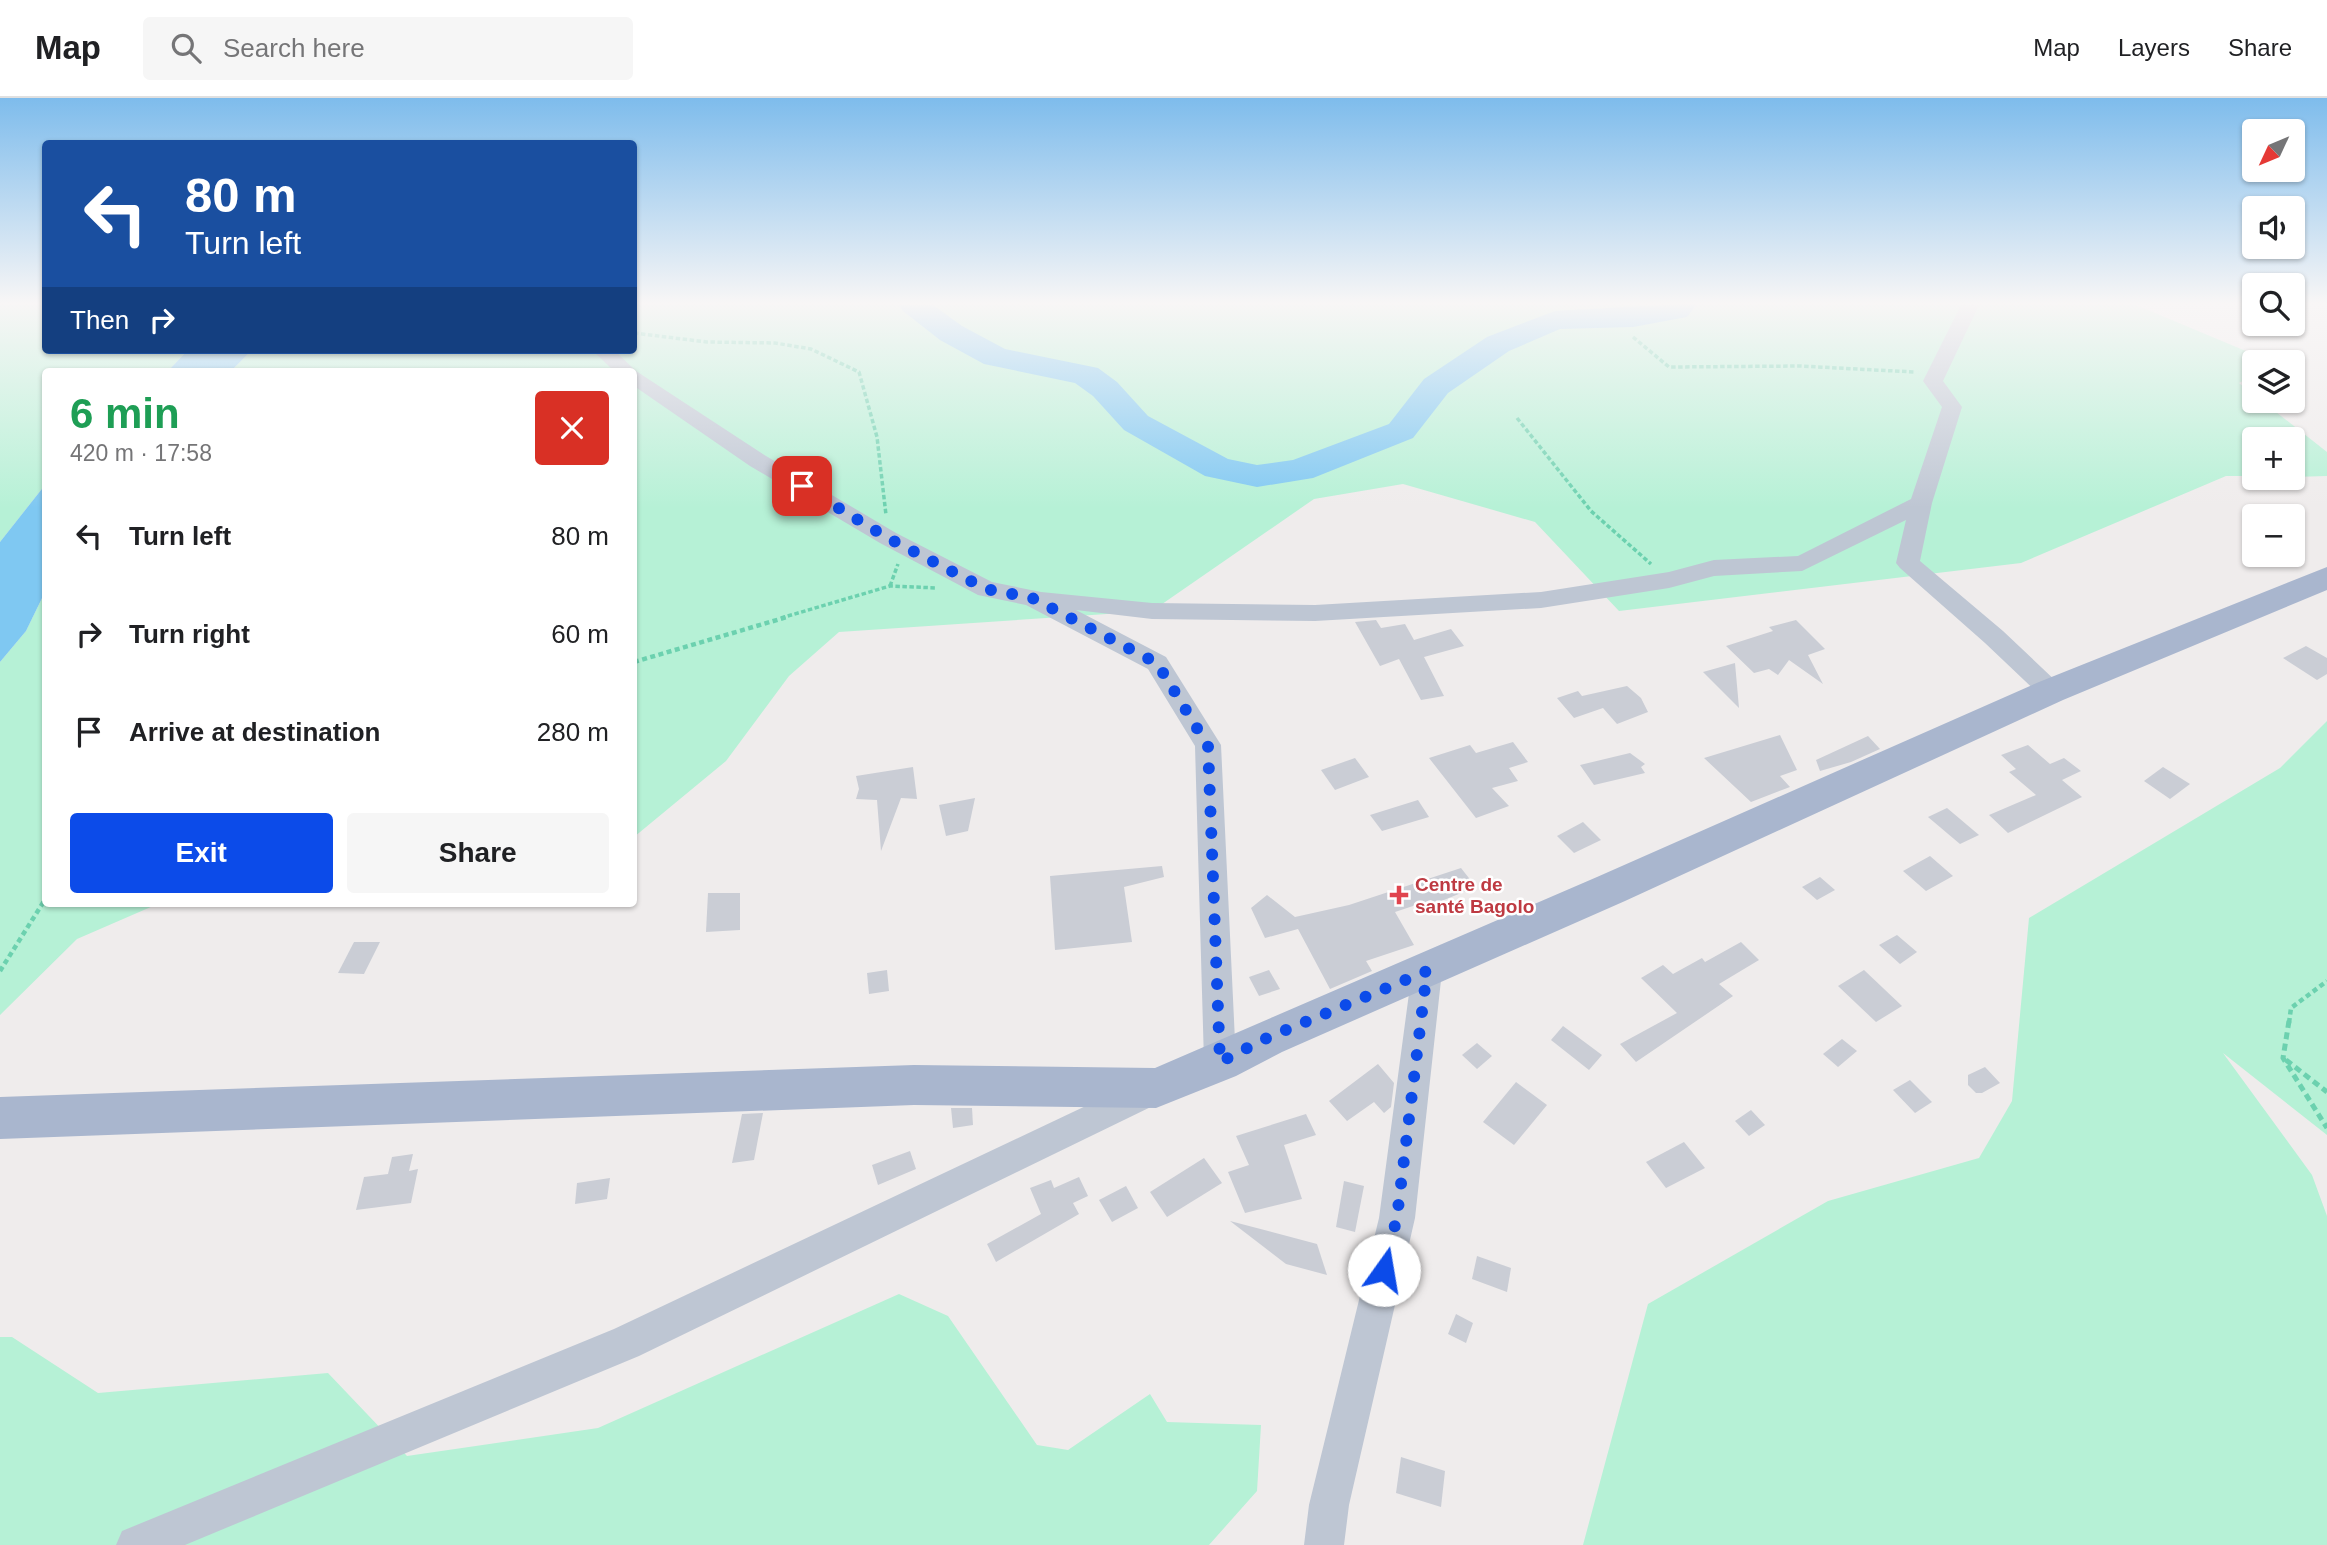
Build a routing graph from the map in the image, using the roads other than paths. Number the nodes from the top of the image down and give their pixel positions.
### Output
1 (1937, 373) edge
2 (637, 379) edge
3 (1921, 503) junction
4 (2327, 578) edge
5 (1032, 598) junction
6 (2051, 691) junction
7 (1427, 971) junction
8 (1220, 1062) junction
9 (1156, 1088) junction
10 (0, 1118) edge
11 (136, 1545) edge
12 (1324, 1545) edge

1 - 3 street
2 - 5 street
3 - 5 street
3 - 6 street
4 - 6 main road
5 - 8 street
6 - 7 main road
7 - 8 main road
7 - 12 street
8 - 9 main road
9 - 10 main road
9 - 11 street

